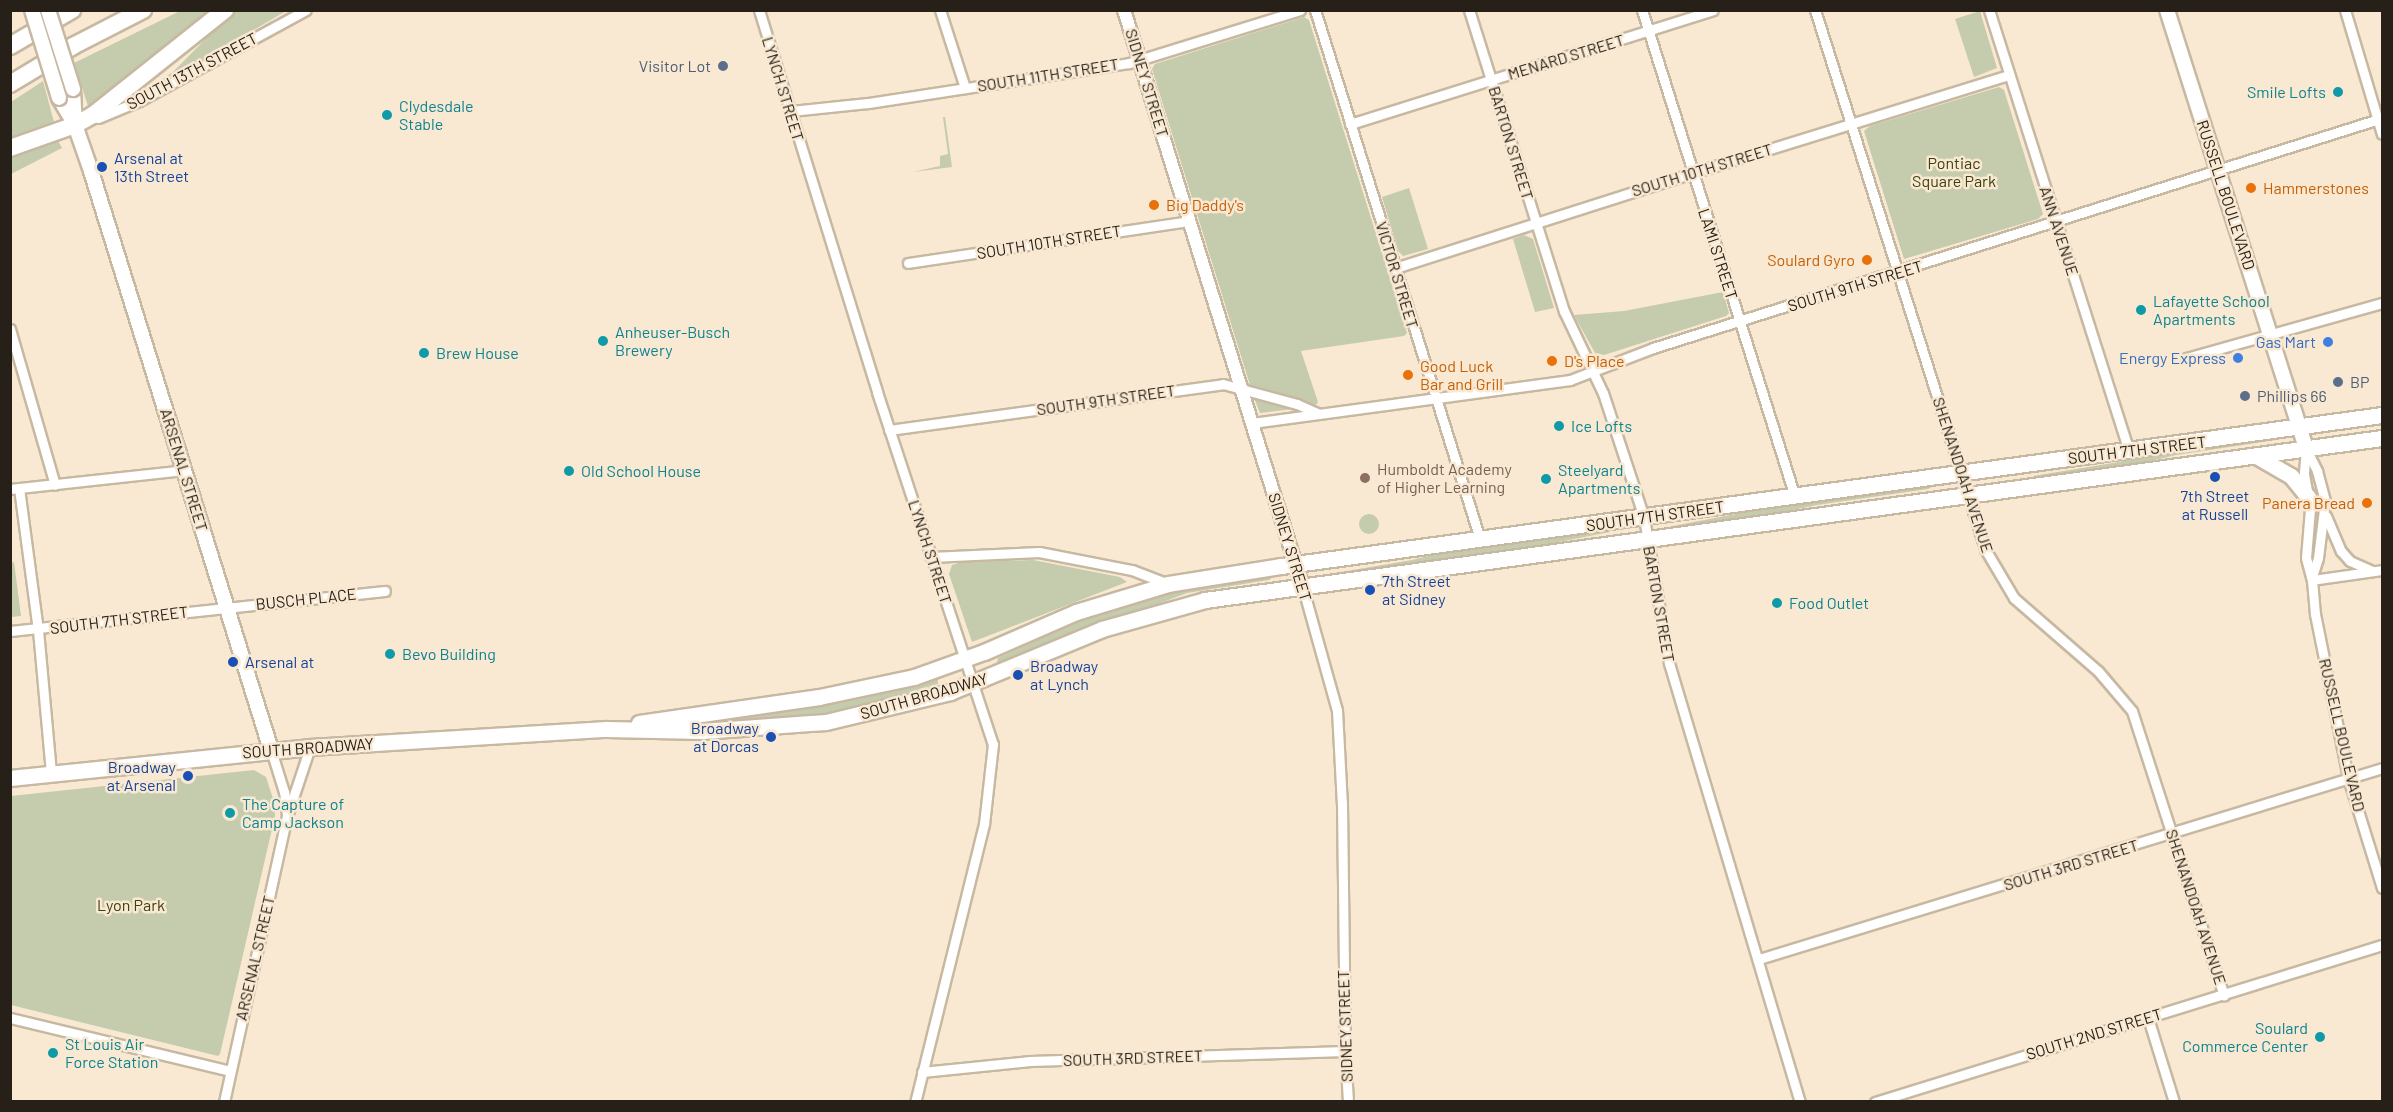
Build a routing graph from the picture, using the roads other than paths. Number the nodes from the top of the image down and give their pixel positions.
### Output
1 (32, 10) edge
2 (48, 10) edge
3 (72, 10) edge
4 (143, 10) edge
5 (225, 10) edge
6 (306, 10) edge
7 (759, 10) edge
8 (940, 10) edge
9 (1124, 10) edge
10 (1300, 10) edge
11 (1315, 10) edge
12 (1469, 10) edge
13 (1642, 10) edge
14 (1713, 10) edge
15 (1815, 10) edge
16 (1989, 10) edge
17 (2167, 10) edge
18 (2345, 10) edge
19 (1648, 31) junction
20 (10, 46) edge
21 (1140, 60) junction
22 (2009, 75) junction
23 (1491, 80) junction
24 (10, 84) edge
25 (964, 88) junction
26 (790, 111) junction
27 (2380, 119) edge
28 (1350, 124) junction
29 (1851, 124) junction
30 (75, 125) junction
31 (2382, 134) edge
32 (10, 148) edge
33 (2218, 170) junction
34 (1692, 172) junction
35 (1189, 221) junction
36 (2056, 222) junction
37 (1536, 223) junction
38 (908, 264) dead end
39 (1395, 268) junction
40 (1898, 272) junction
41 (2382, 303) edge
42 (1740, 322) junction
43 (10, 328) edge
44 (2270, 334) junction
45 (2186, 358) dead end
46 (1592, 370) junction
47 (1241, 388) junction
48 (1436, 398) junction
49 (1319, 414) junction
50 (2382, 415) edge
51 (1252, 423) junction
52 (2300, 428) junction
53 (890, 430) junction
54 (2382, 438) edge
55 (2306, 449) junction
56 (2129, 451) junction
57 (2255, 456) junction
58 (184, 470) junction
59 (1962, 473) junction
60 (55, 485) junction
61 (15, 488) edge
62 (1968, 494) junction
63 (1796, 497) junction
64 (2309, 498) junction
65 (2325, 510) junction
66 (1644, 518) junction
67 (1647, 538) junction
68 (1480, 539) junction
69 (931, 557) junction
70 (1296, 565) junction
71 (2382, 570) edge
72 (2372, 571) junction
73 (2312, 580) junction
74 (1168, 584) junction
75 (1302, 585) junction
76 (385, 591) dead end
77 (1228, 596) joint
78 (227, 607) junction
79 (38, 630) junction
80 (10, 631) edge
81 (965, 660) junction
82 (972, 684) junction
83 (606, 729) junction
84 (310, 747) junction
85 (271, 750) junction
86 (2382, 768) edge
87 (51, 774) junction
88 (10, 778) edge
89 (2349, 778) junction
90 (287, 815) junction
91 (2173, 834) junction
92 (2382, 888) edge
93 (2382, 945) edge
94 (1759, 959) junction
95 (2224, 995) junction
96 (10, 1018) edge
97 (2148, 1018) junction
98 (1345, 1051) junction
99 (230, 1071) junction
100 (922, 1072) junction
101 (224, 1101) edge
102 (915, 1101) edge
103 (1348, 1101) edge
104 (1800, 1101) edge
105 (1875, 1101) edge
106 (2174, 1101) edge

1 - 30 main road, ARSENAL STREET, bridge
2 - 30 main road, ARSENAL STREET, bridge
3 - 20 highway
4 - 24 highway
5 - 30 highway
6 - 30 street, SOUTH 13TH STREET
7 - 26 street, LYNCH STREET
8 - 25 street
9 - 21 street, SIDNEY STREET
10 - 21 street, SOUTH 11TH STREET
11 - 28 street, VICTOR STREET
12 - 23 street, BARTON STREET
13 - 19 street, LAMI STREET
14 - 19 street, MENARD STREET
15 - 29 street, SHENANDOAH AVENUE
16 - 22 street, ANN AVENUE
17 - 33 main road, RUSSELL BOULEVARD
18 - 27 street
19 - 23 street, MENARD STREET
19 - 34 street, LAMI STREET
21 - 25 street, SOUTH 11TH STREET
21 - 35 street, SIDNEY STREET
22 - 29 street, SOUTH 10TH STREET
22 - 36 street, ANN AVENUE
23 - 28 street, MENARD STREET
23 - 37 street, BARTON STREET
25 - 26 street, SOUTH 11TH STREET
26 - 53 street, LYNCH STREET
27 - 31 street
27 - 33 street, SOUTH 9TH STREET
28 - 39 street, VICTOR STREET
29 - 34 street, SOUTH 10TH STREET
29 - 40 street, SHENANDOAH AVENUE
30 - 32 highway
30 - 58 main road, ARSENAL STREET
33 - 36 street, SOUTH 9TH STREET
33 - 44 main road, RUSSELL BOULEVARD
34 - 37 street, SOUTH 10TH STREET
34 - 42 street, LAMI STREET
35 - 38 street, SOUTH 10TH STREET
35 - 47 street, SIDNEY STREET
36 - 40 street, SOUTH 9TH STREET
36 - 56 street, ANN AVENUE
37 - 39 street, SOUTH 10TH STREET
37 - 46 street, BARTON STREET
39 - 48 street, VICTOR STREET
40 - 42 street, SOUTH 9TH STREET
40 - 59 street, SHENANDOAH AVENUE
41 - 44 street
42 - 46 street, SOUTH 9TH STREET
42 - 63 street, LAMI STREET
43 - 60 street
44 - 45 street
44 - 52 main road, RUSSELL BOULEVARD
46 - 48 street, SOUTH 9TH STREET
46 - 66 street, BARTON STREET
47 - 49 street, SOUTH 9TH STREET
47 - 51 street, SIDNEY STREET
47 - 53 street, SOUTH 9TH STREET
48 - 49 street, SOUTH 9TH STREET
48 - 68 street, VICTOR STREET
49 - 51 street, SOUTH 9TH STREET
50 - 52 main road, SOUTH 7TH STREET
51 - 70 street, SIDNEY STREET
52 - 55 main road, RUSSELL BOULEVARD
52 - 56 main road, SOUTH 7TH STREET
53 - 69 street, LYNCH STREET
54 - 55 main road, SOUTH 7TH STREET
55 - 57 main road, SOUTH 7TH STREET
55 - 64 street, RUSSELL BOULEVARD
55 - 65 street, RUSSELL BOULEVARD
56 - 59 main road, SOUTH 7TH STREET
57 - 62 main road, SOUTH 7TH STREET
57 - 64 main road
58 - 60 street
58 - 78 main road, ARSENAL STREET
59 - 62 street, SHENANDOAH AVENUE
59 - 63 main road, SOUTH 7TH STREET
60 - 61 street
61 - 79 street
62 - 67 main road, SOUTH 7TH STREET
62 - 91 street, SHENANDOAH AVENUE
63 - 66 main road, SOUTH 7TH STREET
64 - 73 street, RUSSELL BOULEVARD
65 - 72 street
65 - 73 street, RUSSELL BOULEVARD
66 - 67 street, BARTON STREET
66 - 68 main road, SOUTH 7TH STREET
67 - 75 main road, SOUTH 7TH STREET
67 - 94 street, BARTON STREET
68 - 70 main road, SOUTH 7TH STREET
69 - 74 street, SOUTH 7TH STREET
69 - 81 street, LYNCH STREET
70 - 74 main road, SOUTH 7TH STREET
70 - 75 street, SIDNEY STREET
71 - 72 street
72 - 73 street
73 - 89 street, RUSSELL BOULEVARD
74 - 81 main road, SOUTH BROADWAY
75 - 77 main road, SOUTH 7TH STREET
75 - 98 street, SIDNEY STREET
76 - 78 street, BUSCH PLACE
77 - 82 main road, SOUTH BROADWAY
78 - 79 street, SOUTH 7TH STREET
78 - 85 main road, ARSENAL STREET
79 - 80 street, SOUTH 7TH STREET
79 - 87 street
81 - 82 street, LYNCH STREET
81 - 83 main road, SOUTH BROADWAY
82 - 83 main road, SOUTH BROADWAY
82 - 100 street, LYNCH STREET
83 - 84 main road, SOUTH BROADWAY
84 - 85 main road, SOUTH BROADWAY
84 - 90 street, ARSENAL STREET
85 - 87 main road, SOUTH BROADWAY
85 - 90 street, ARSENAL STREET
86 - 89 street, SOUTH 3RD STREET
87 - 88 main road, SOUTH BROADWAY
89 - 91 street, SOUTH 3RD STREET
89 - 92 street, RUSSELL BOULEVARD
90 - 99 street, ARSENAL STREET
91 - 94 street, SOUTH 3RD STREET
91 - 95 street, SHENANDOAH AVENUE
93 - 95 street, SOUTH 2ND STREET
94 - 104 street, BARTON STREET
95 - 97 street, SOUTH 2ND STREET
96 - 99 street
97 - 105 street, SOUTH 2ND STREET
97 - 106 street
98 - 100 street, SOUTH 3RD STREET
98 - 103 street, SIDNEY STREET
99 - 101 street, ARSENAL STREET
100 - 102 street, LYNCH STREET

